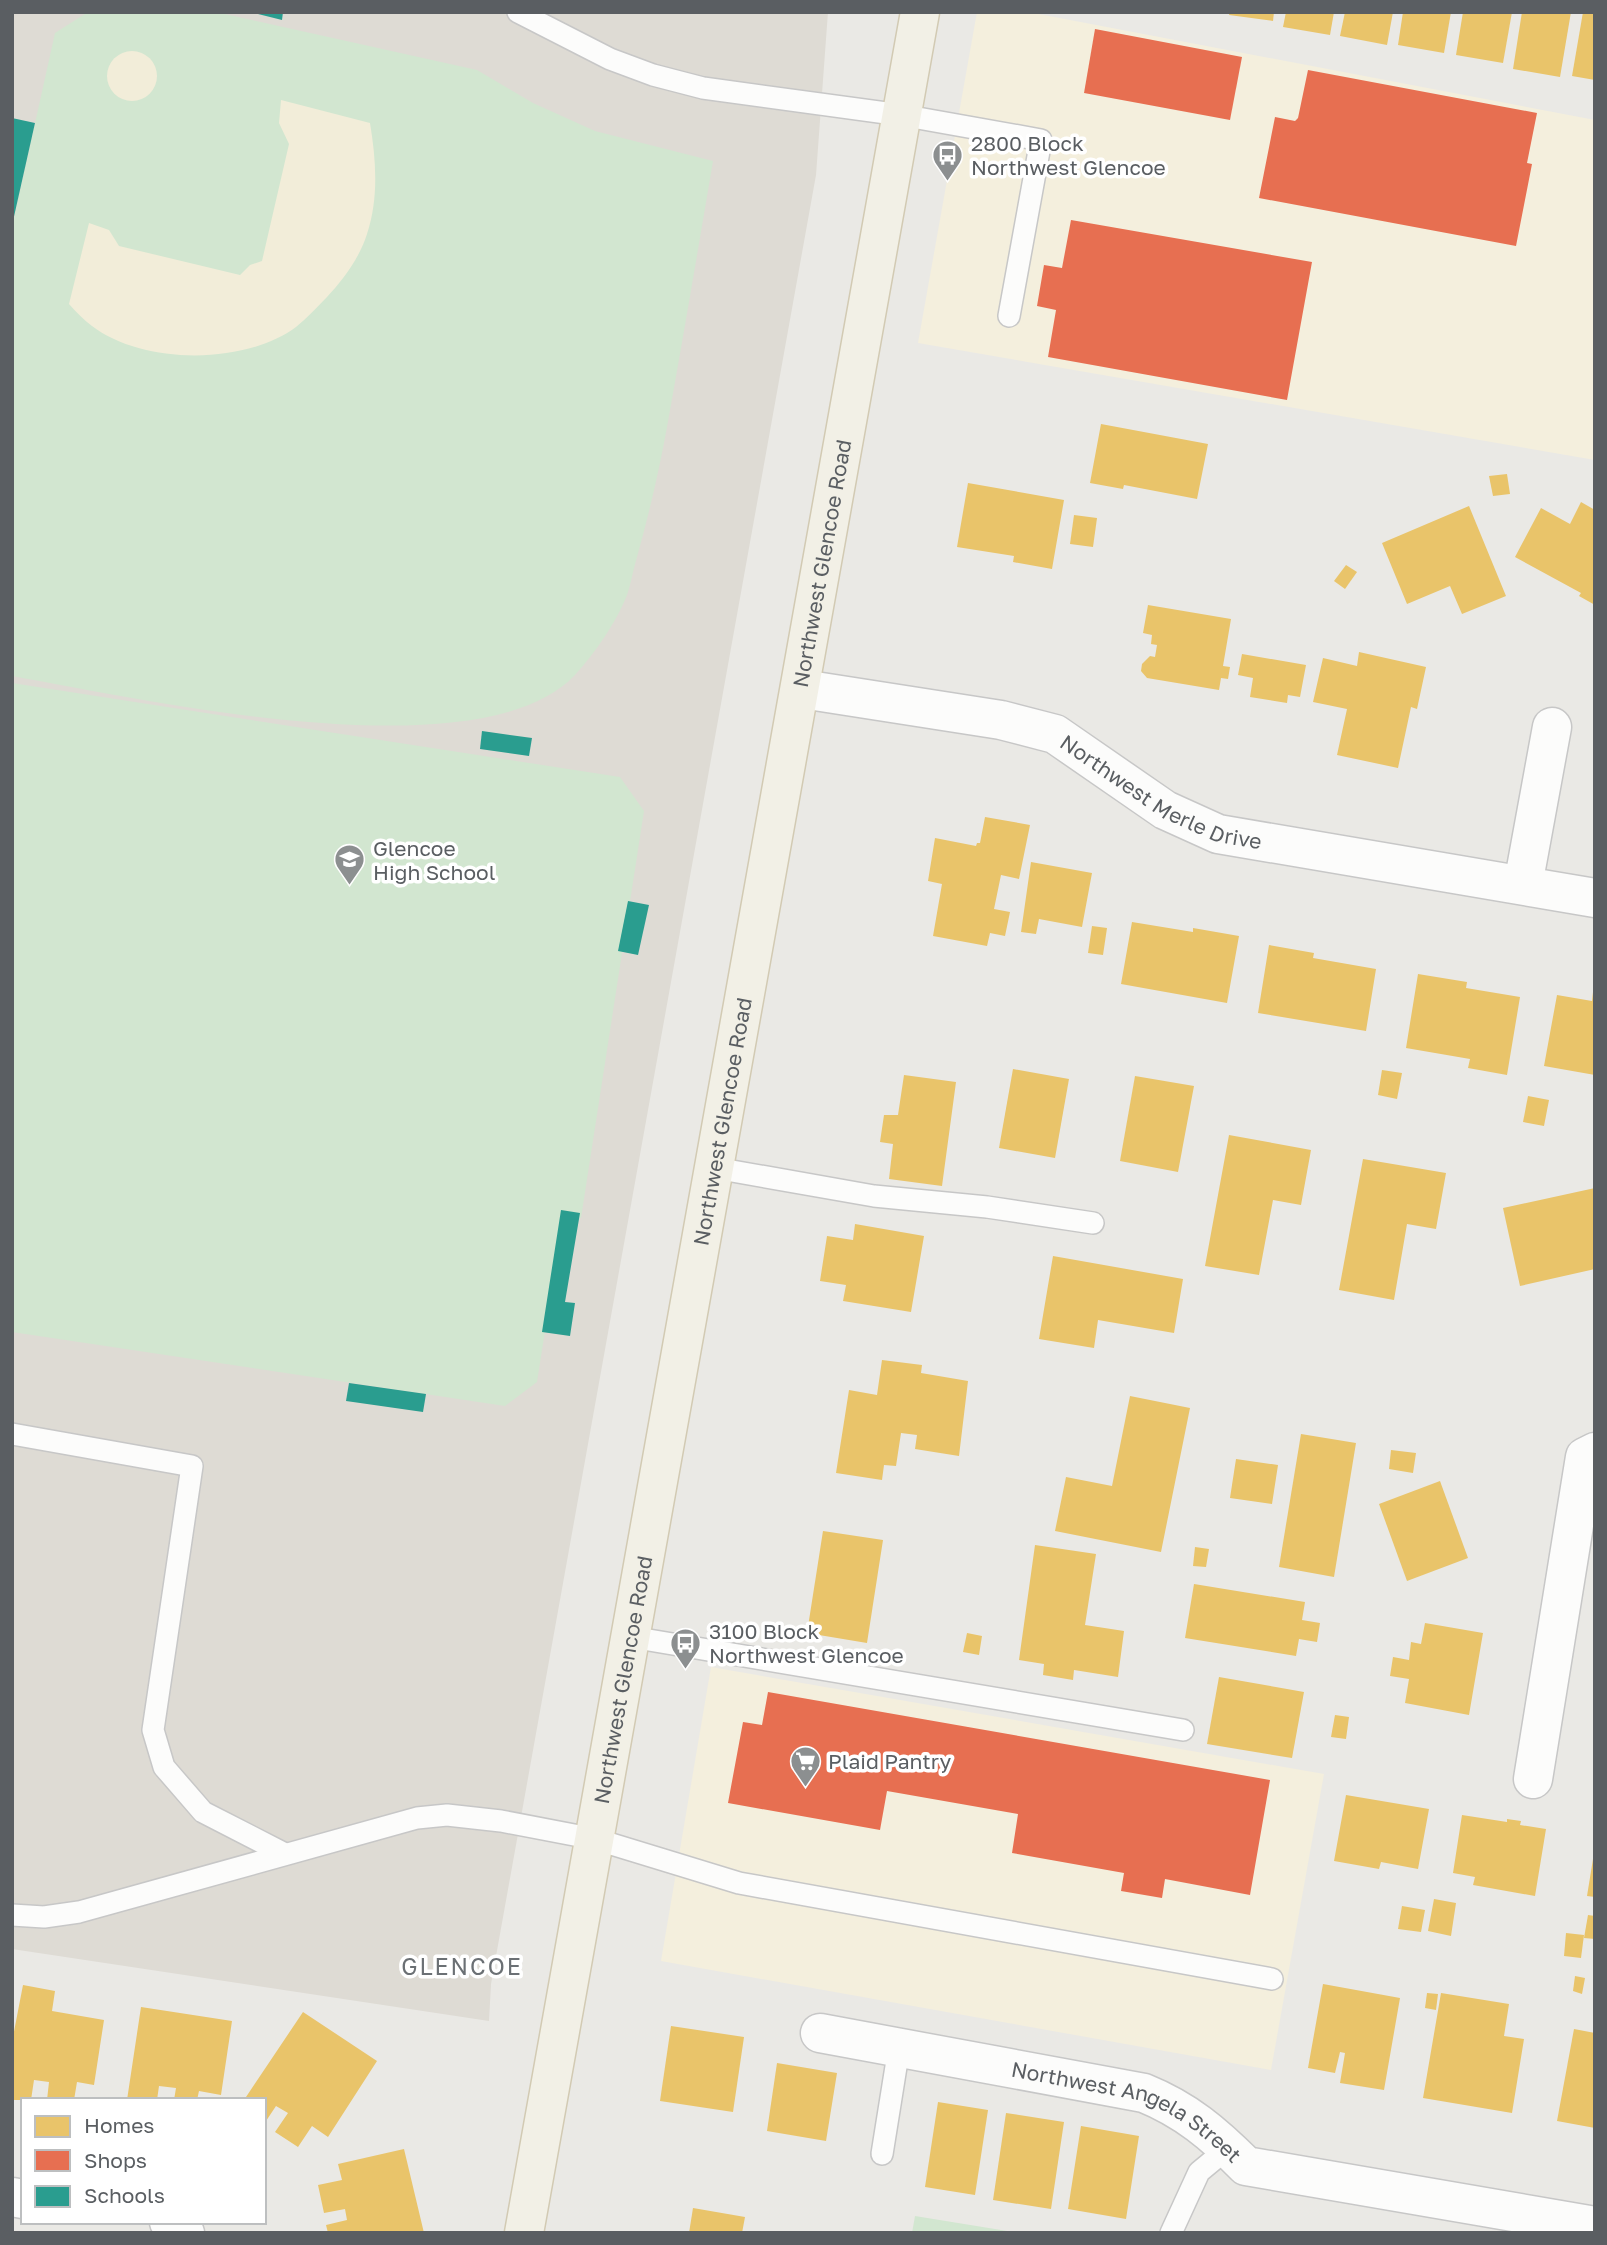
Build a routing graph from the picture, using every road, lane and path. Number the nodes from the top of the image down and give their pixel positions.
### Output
1 (517, 12) edge
2 (920, 12) edge
3 (901, 116) junction
4 (1009, 316) dead end
5 (802, 689) junction
6 (1552, 727) dead end
7 (1523, 885) junction
8 (1595, 898) edge
9 (715, 1168) junction
10 (1093, 1223) dead end
11 (12, 1434) edge
12 (1590, 1454) edge
13 (631, 1637) junction
14 (1183, 1730) dead end
15 (1533, 1780) dead end
16 (595, 1839) junction
17 (285, 1854) junction
18 (12, 1915) edge
19 (1272, 1979) dead end
20 (820, 2033) dead end
21 (899, 2048) junction
22 (1228, 2148) junction
23 (882, 2154) dead end
24 (1595, 2227) edge
25 (524, 2233) edge
26 (1171, 2233) edge

1 - 3 lane
2 - 3 main road, Northwest Glencoe Road
3 - 4 lane
3 - 5 main road, Northwest Glencoe Road
5 - 7 street, Northwest Merle Drive
5 - 9 main road, Northwest Glencoe Road
6 - 7 street
7 - 8 street, Northwest Merle Drive
9 - 10 lane
9 - 13 main road, Northwest Glencoe Road
11 - 17 lane
12 - 15 street
13 - 14 lane
13 - 16 main road, Northwest Glencoe Road
16 - 17 lane
16 - 19 lane
16 - 25 main road, Northwest Glencoe Road
17 - 18 lane
20 - 21 street, Northwest Angela Street
21 - 22 street, Northwest Angela Street
21 - 23 lane
22 - 24 street, Northwest Angela Street
22 - 26 lane

